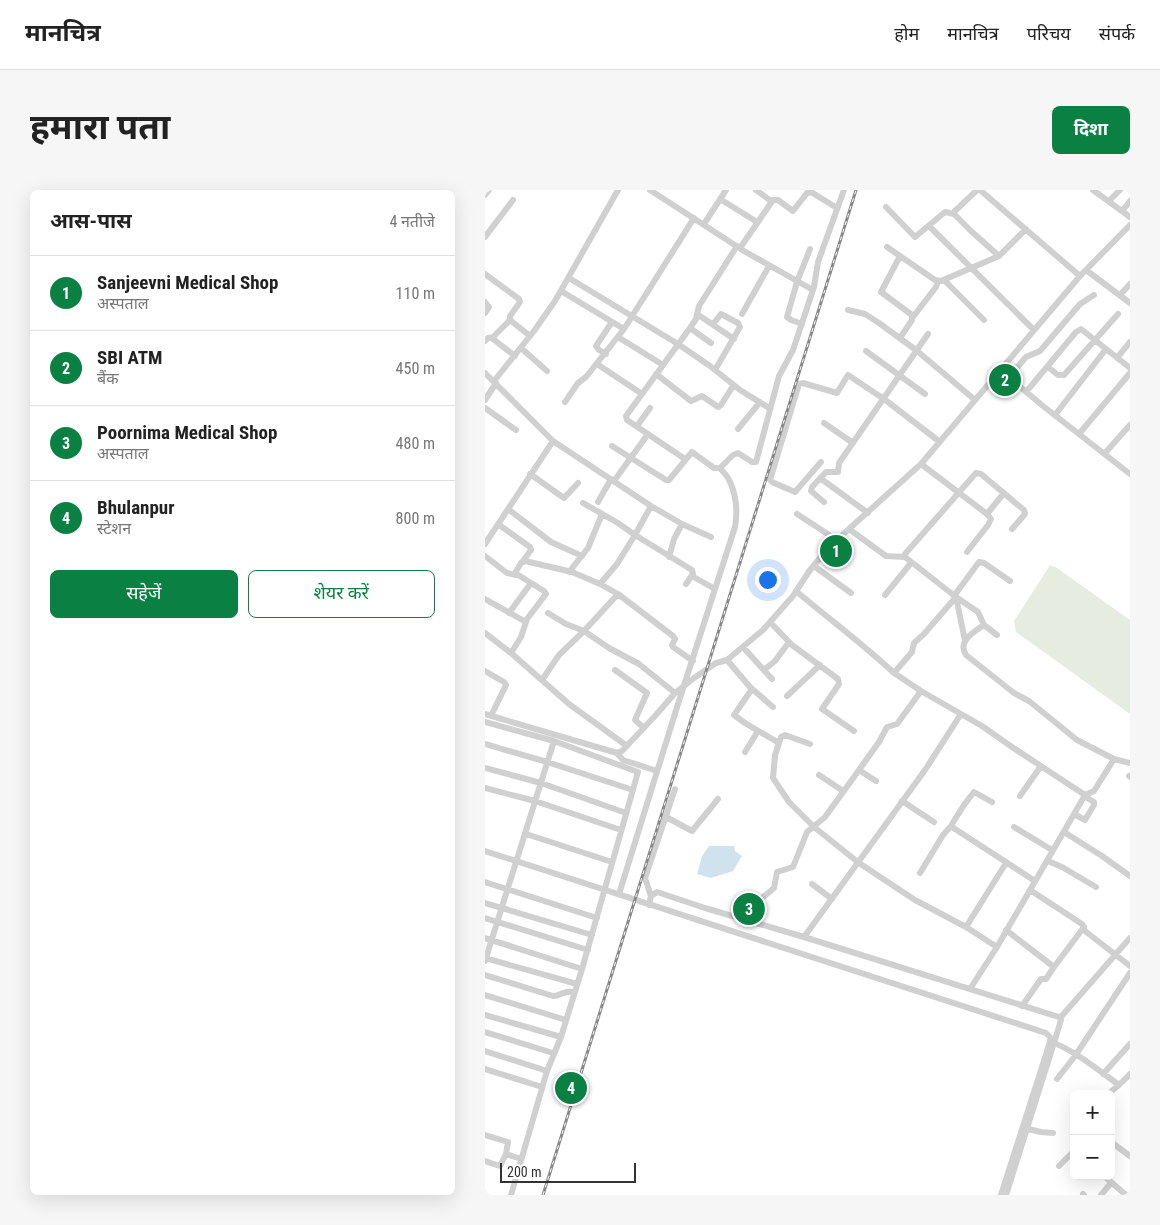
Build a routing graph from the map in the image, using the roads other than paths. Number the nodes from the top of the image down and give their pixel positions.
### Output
1 (618, 190) edge
2 (650, 190) edge
3 (726, 190) edge
4 (756, 190) edge
5 (844, 190) edge
6 (979, 190) edge
7 (1093, 190) edge
8 (1120, 190) edge
9 (720, 199) junction
10 (513, 200) dead end
11 (771, 201) junction
12 (1109, 201) junction
13 (1130, 201) edge
14 (886, 207) dead end
15 (837, 208) junction
16 (1122, 211) junction
17 (954, 214) junction
18 (1130, 217) edge
19 (694, 218) junction
20 (757, 222) junction
21 (704, 224) junction
22 (1130, 225) edge
23 (929, 226) junction
24 (1026, 229) junction
25 (485, 237) edge
26 (738, 247) junction
27 (887, 247) dead end
28 (810, 250) dead end
29 (900, 256) junction
30 (999, 256) junction
31 (769, 266) junction
32 (971, 269) junction
33 (1086, 270) junction
34 (485, 274) edge
35 (1080, 276) junction
36 (569, 278) junction
37 (941, 281) junction
38 (797, 282) junction
39 (1130, 284) edge
40 (813, 290) junction
41 (561, 291) junction
42 (1094, 295) dead end
43 (1120, 295) junction
44 (485, 302) edge
45 (1130, 303) edge
46 (848, 310) dead end
47 (485, 313) edge
48 (697, 314) junction
49 (742, 314) dead end
50 (1119, 314) dead end
51 (632, 316) junction
52 (913, 317) junction
53 (510, 320) junction
54 (984, 320) dead end
55 (612, 322) junction
56 (713, 324) junction
57 (802, 324) junction
58 (690, 328) junction
59 (624, 329) junction
60 (1034, 330) junction
61 (928, 334) dead end
62 (530, 336) junction
63 (494, 337) junction
64 (618, 337) junction
65 (900, 338) junction
66 (734, 340) junction
67 (1095, 340) junction
68 (485, 341) edge
69 (1130, 342) edge
70 (711, 343) dead end
71 (678, 344) junction
72 (521, 348) junction
73 (1106, 349) junction
74 (917, 350) junction
75 (866, 351) dead end
76 (606, 354) junction
77 (515, 356) junction
78 (1117, 358) junction
79 (597, 364) junction
80 (663, 365) junction
81 (1048, 367) junction
82 (1130, 368) edge
83 (715, 370) junction
84 (1000, 370) junction
85 (547, 371) dead end
86 (1130, 372) edge
87 (485, 373) edge
88 (656, 374) junction
89 (900, 375) junction
90 (1009, 377) junction
91 (495, 382) junction
92 (733, 386) junction
93 (1026, 392) junction
94 (642, 394) junction
95 (925, 394) dead end
96 (884, 399) junction
97 (485, 400) edge
98 (975, 400) junction
99 (565, 402) dead end
100 (760, 402) junction
101 (485, 408) edge
102 (650, 408) dead end
103 (769, 408) junction
104 (1055, 415) junction
105 (824, 423) dead end
106 (1130, 425) edge
107 (637, 426) junction
108 (738, 429) dead end
109 (516, 430) dead end
110 (648, 434) junction
111 (1079, 434) junction
112 (553, 441) junction
113 (940, 442) junction
114 (853, 443) junction
115 (612, 446) dead end
116 (1105, 453) junction
117 (630, 457) junction
118 (685, 459) junction
119 (821, 462) dead end
120 (921, 464) junction
121 (720, 468) junction
122 (530, 474) junction
123 (1130, 474) edge
124 (820, 478) junction
125 (612, 480) junction
126 (578, 484) dead end
127 (958, 492) junction
128 (1004, 493) junction
129 (598, 502) dead end
130 (825, 502) dead end
131 (583, 503) dead end
132 (651, 506) junction
133 (508, 509) junction
134 (868, 513) junction
135 (602, 514) junction
136 (797, 514) dead end
137 (987, 514) junction
138 (498, 524) junction
139 (682, 524) junction
140 (849, 529) junction
141 (1012, 529) dead end
142 (635, 535) junction
143 (711, 537) dead end
144 (837, 540) junction
145 (485, 544) edge
146 (967, 552) dead end
147 (485, 556) edge
148 (582, 556) junction
149 (669, 557) junction
150 (905, 557) junction
151 (523, 561) junction
152 (911, 563) junction
153 (814, 566) junction
154 (569, 572) junction
155 (516, 575) junction
156 (692, 576) junction
157 (1010, 581) dead end
158 (531, 583) junction
159 (600, 584) junction
160 (686, 584) dead end
161 (715, 588) junction
162 (796, 591) junction
163 (851, 593) dead end
164 (618, 594) junction
165 (885, 595) dead end
166 (955, 596) junction
167 (485, 599) edge
168 (509, 613) junction
169 (548, 613) dead end
170 (526, 622) junction
171 (770, 622) junction
172 (984, 625) junction
173 (584, 631) junction
174 (485, 633) edge
175 (997, 635) dead end
176 (965, 641) junction
177 (789, 642) junction
178 (743, 647) junction
179 (511, 653) junction
180 (727, 660) junction
181 (693, 661) junction
182 (820, 665) junction
183 (615, 670) dead end
184 (764, 670) junction
185 (485, 671) edge
186 (894, 673) junction
187 (772, 679) dead end
188 (542, 680) junction
189 (684, 686) junction
190 (752, 689) junction
191 (921, 691) junction
192 (675, 693) junction
193 (787, 696) dead end
194 (773, 707) dead end
195 (961, 714) junction
196 (488, 715) edge
197 (485, 722) edge
198 (644, 728) junction
199 (758, 730) junction
200 (854, 730) dead end
201 (553, 742) junction
202 (779, 743) junction
203 (485, 744) edge
204 (810, 744) dead end
205 (627, 746) junction
206 (745, 752) dead end
207 (617, 753) junction
208 (1114, 759) junction
209 (547, 762) junction
210 (1130, 763) edge
211 (1041, 766) junction
212 (485, 768) edge
213 (859, 770) junction
214 (657, 771) junction
215 (819, 775) dead end
216 (876, 781) dead end
217 (541, 783) junction
218 (485, 788) edge
219 (675, 788) dead end
220 (633, 790) junction
221 (843, 791) junction
222 (1021, 796) dead end
223 (1085, 796) junction
224 (718, 799) dead end
225 (535, 801) junction
226 (903, 801) junction
227 (992, 802) dead end
228 (626, 813) junction
229 (1074, 814) junction
230 (666, 817) junction
231 (933, 822) dead end
232 (952, 825) junction
233 (813, 827) junction
234 (1014, 827) dead end
235 (621, 830) junction
236 (1064, 832) junction
237 (526, 834) junction
238 (1052, 850) junction
239 (485, 851) edge
240 (517, 861) junction
241 (1048, 861) junction
242 (612, 862) junction
243 (1006, 863) junction
244 (859, 864) junction
245 (920, 873) dead end
246 (1130, 876) edge
247 (1035, 881) junction
248 (485, 882) edge
249 (812, 884) dead end
250 (1096, 887) dead end
251 (507, 890) junction
252 (605, 890) junction
253 (1029, 890) junction
254 (619, 894) junction
255 (651, 896) junction
256 (832, 899) junction
257 (485, 903) edge
258 (649, 905) junction
259 (502, 908) junction
260 (485, 918) edge
261 (597, 918) junction
262 (744, 920) junction
263 (497, 922) junction
264 (1083, 926) junction
265 (966, 927) junction
266 (1006, 930) junction
267 (592, 935) junction
268 (804, 937) junction
269 (1130, 938) edge
270 (488, 939) edge
271 (997, 947) junction
272 (588, 950) junction
273 (1115, 955) junction
274 (485, 959) edge
275 (1130, 966) edge
276 (1054, 967) junction
277 (582, 969) junction
278 (1130, 973) edge
279 (485, 975) edge
280 (577, 984) junction
281 (970, 989) junction
282 (574, 992) junction
283 (485, 995) edge
284 (1022, 1006) junction
285 (485, 1014) edge
286 (1060, 1018) junction
287 (566, 1020) junction
288 (485, 1032) edge
289 (561, 1037) junction
290 (1052, 1043) junction
291 (1130, 1044) edge
292 (485, 1051) edge
293 (553, 1053) junction
294 (1075, 1056) junction
295 (485, 1069) edge
296 (547, 1070) junction
297 (1103, 1074) junction
298 (1130, 1074) edge
299 (1057, 1079) dead end
300 (1119, 1085) junction
301 (542, 1087) junction
302 (1113, 1090) edge
303 (1028, 1129) junction
304 (1053, 1133) dead end
305 (485, 1134) edge
306 (1115, 1145) edge
307 (506, 1154) junction
308 (1070, 1156) edge
309 (1130, 1156) edge
310 (521, 1159) junction
311 (485, 1161) edge
312 (1059, 1166) dead end
313 (1108, 1180) edge
314 (1111, 1183) junction
315 (511, 1195) edge
316 (1001, 1195) edge
317 (1006, 1195) edge
318 (1101, 1195) edge
319 (1126, 1195) edge

1 - 36 street
2 - 19 street
3 - 9 street
4 - 11 street
5 - 15 street
6 - 17 street
6 - 24 street
7 - 12 street
8 - 12 street
9 - 20 street
9 - 21 street
10 - 25 street
11 - 15 street
11 - 20 street
12 - 16 street
13 - 16 street
14 - 23 street
15 - 40 street
16 - 18 street
17 - 23 street
17 - 30 street
19 - 21 street
19 - 51 street
20 - 26 street
21 - 26 street
22 - 33 street
23 - 32 street
24 - 30 street
24 - 35 street
26 - 31 street
26 - 48 street
27 - 29 street
28 - 38 street
29 - 37 street
29 - 52 street
30 - 32 street
31 - 38 street
31 - 49 street
32 - 37 street
32 - 60 street
33 - 35 street
33 - 43 street
34 - 53 street
35 - 60 street
36 - 41 street
36 - 51 street
37 - 52 street
37 - 54 street
38 - 40 street
38 - 57 street
39 - 43 street
40 - 57 street
41 - 55 street
41 - 62 street
42 - 90 street
43 - 45 street
44 - 47 street
46 - 65 street
48 - 56 street
48 - 58 street
50 - 67 street
51 - 59 street
51 - 71 street
52 - 65 street
53 - 62 street
53 - 63 street
55 - 59 street
55 - 76 street
56 - 66 street
56 - 66 street
57 - 103 street
58 - 70 street
58 - 71 street
59 - 64 street
60 - 84 street
61 - 74 street
62 - 72 street
63 - 68 street
63 - 77 street
64 - 76 street
64 - 80 street
65 - 74 street
66 - 83 street
67 - 73 street
67 - 81 street
67 - 81 street
69 - 78 street
71 - 80 street
71 - 83 street
72 - 77 street
72 - 85 street
73 - 78 street
73 - 104 street
74 - 89 street
74 - 98 street
75 - 89 street
76 - 79 street
77 - 91 street
78 - 82 street
79 - 94 street
79 - 99 street
80 - 88 street
81 - 93 street
83 - 92 street
84 - 90 street
84 - 98 street
86 - 111 street
87 - 91 street
88 - 92 street
88 - 94 street
89 - 95 street
89 - 96 street
90 - 93 street
91 - 97 street
91 - 112 street
92 - 100 street
93 - 104 street
94 - 107 street
96 - 113 street
96 - 114 street
96 - 119 street
98 - 113 street
100 - 103 street
100 - 108 street
101 - 109 street
102 - 107 street
103 - 121 street
104 - 111 street
105 - 114 street
106 - 116 street
107 - 110 street
110 - 117 street
110 - 118 street
111 - 116 street
112 - 122 street
112 - 125 street
113 - 120 street
114 - 124 street
115 - 117 street
116 - 123 street
117 - 118 street
117 - 125 street
118 - 121 street
120 - 127 street
120 - 134 street
121 - 161 street
122 - 126 street
122 - 133 street
124 - 130 street
124 - 134 street
125 - 129 street
125 - 132 street
127 - 128 street
127 - 137 street
127 - 150 street
128 - 137 street
128 - 141 street
131 - 135 street
132 - 139 street
132 - 142 street
133 - 138 street
133 - 148 street
134 - 140 street
135 - 142 street
135 - 148 street
136 - 144 street
137 - 146 street
138 - 145 street
138 - 151 street
139 - 143 street
139 - 149 street
140 - 144 street
140 - 150 street
142 - 149 street
142 - 159 street
144 - 153 street
147 - 155 street
148 - 154 street
149 - 156 street
150 - 152 street
151 - 154 street
151 - 155 street
152 - 165 street
152 - 166 street
153 - 162 street
153 - 163 street
154 - 159 street
155 - 158 street
156 - 160 street
156 - 161 street
157 - 166 street
158 - 168 street
158 - 170 street
159 - 164 street
161 - 181 street
162 - 171 street
162 - 186 street
164 - 173 street
164 - 181 street
166 - 172 street
166 - 176 street
166 - 186 street
167 - 168 street
168 - 170 street
169 - 173 street
170 - 179 street
171 - 177 street
171 - 178 street
172 - 175 street
172 - 176 street
173 - 188 street
173 - 192 street
174 - 179 street
176 - 208 street
177 - 182 street
177 - 184 street
178 - 180 street
178 - 184 street
179 - 188 street
180 - 189 street
180 - 190 street
181 - 189 street
182 - 193 street
182 - 200 street
183 - 198 street
184 - 187 street
185 - 196 street
186 - 191 street
188 - 205 street
189 - 192 street
189 - 214 street
190 - 194 street
190 - 199 street
191 - 195 street
191 - 213 street
192 - 198 street
195 - 211 street
195 - 226 street
196 - 207 street
197 - 201 street
198 - 205 street
199 - 202 street
199 - 206 street
201 - 209 street
201 - 220 street
202 - 204 street
202 - 233 street
203 - 209 street
205 - 207 street
207 - 214 street
208 - 210 street
208 - 223 street
209 - 217 street
209 - 220 street
211 - 222 street
211 - 223 street
212 - 217 street
213 - 216 street
213 - 221 street
214 - 254 street
215 - 221 street
217 - 225 street
217 - 228 street
218 - 225 street
219 - 230 street
220 - 228 street
221 - 233 street
223 - 229 street
223 - 229 street
224 - 230 street
225 - 235 street
225 - 237 street
226 - 231 street
226 - 244 street
227 - 232 street
228 - 235 street
229 - 236 street
230 - 255 street
232 - 243 street
232 - 245 street
233 - 244 street
233 - 262 street
234 - 238 street
235 - 242 street
236 - 238 street
236 - 246 street
237 - 240 street
237 - 242 street
238 - 241 street
239 - 240 street
240 - 251 street
240 - 252 street
241 - 247 street
241 - 250 street
242 - 252 street
243 - 247 street
243 - 265 street
244 - 256 street
244 - 265 street
247 - 253 street
248 - 251 street
249 - 256 street
251 - 259 street
251 - 261 street
252 - 254 street
252 - 261 street
253 - 264 street
253 - 266 street
254 - 258 street
255 - 258 street
255 - 262 street
256 - 268 street
257 - 259 street
258 - 290 street
259 - 263 street
259 - 267 street
260 - 263 street
261 - 267 street
262 - 268 street
263 - 270 street
263 - 272 street
264 - 273 street
264 - 276 street
265 - 271 street
266 - 271 street
266 - 276 street
267 - 272 street
268 - 281 street
269 - 273 street
270 - 274 street
270 - 277 street
271 - 281 street
272 - 277 street
273 - 275 street
273 - 286 street
274 - 280 street
276 - 284 street
277 - 280 street
278 - 294 street
279 - 282 street
280 - 282 street
281 - 284 street
282 - 287 street
283 - 287 street
284 - 286 street
285 - 289 street
286 - 290 street
287 - 289 street
288 - 293 street
289 - 293 street
290 - 294 street
290 - 303 street
290 - 316 street
291 - 297 street
292 - 296 street
293 - 296 street
294 - 297 street
294 - 299 street
295 - 301 street
296 - 301 street
297 - 300 street
298 - 300 street
300 - 302 street
301 - 310 street
303 - 304 street
303 - 317 street
305 - 307 street
306 - 309 street
307 - 310 street
307 - 311 street
308 - 312 street
310 - 315 street
313 - 314 street
314 - 318 street
314 - 319 street

